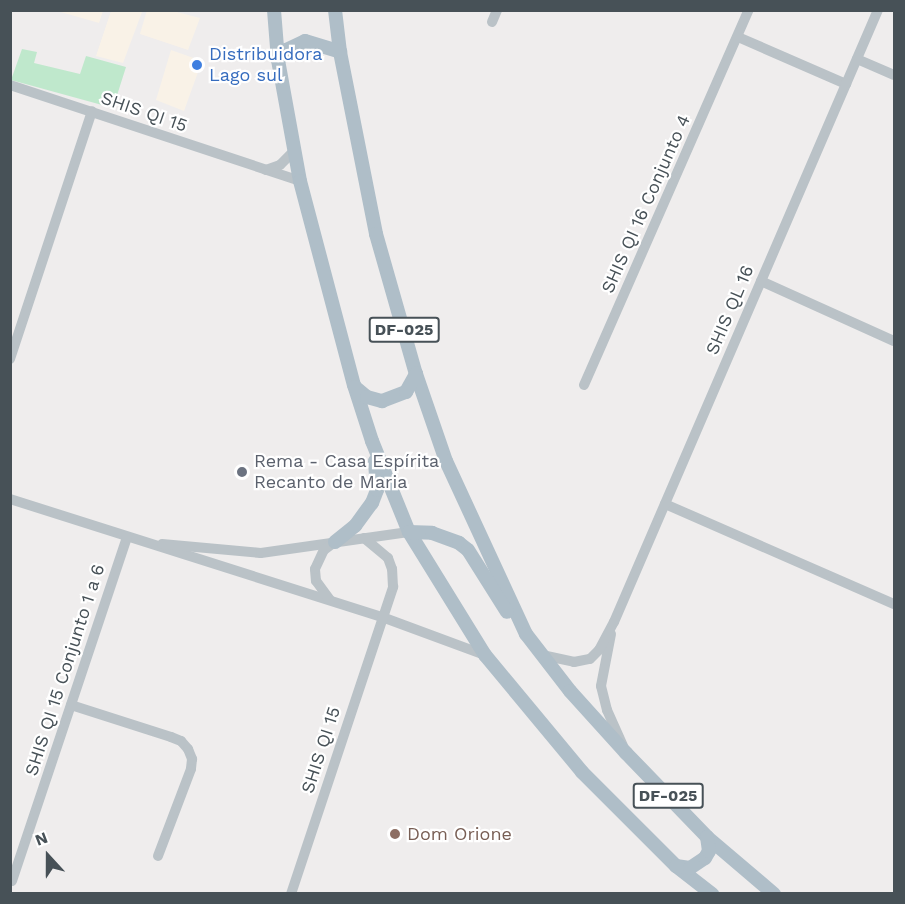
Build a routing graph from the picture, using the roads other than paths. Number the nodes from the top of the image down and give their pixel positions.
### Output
1 (274, 10) edge
2 (335, 10) edge
3 (497, 10) edge
4 (749, 10) edge
5 (878, 10) edge
6 (492, 22) dead end
7 (738, 37) junction
8 (340, 52) junction
9 (857, 59) junction
10 (278, 60) junction
11 (894, 75) edge
12 (846, 84) junction
13 (10, 86) edge
14 (92, 111) junction
15 (295, 150) junction
16 (266, 170) junction
17 (300, 181) junction
18 (761, 281) junction
19 (894, 341) edge
20 (10, 359) edge
21 (416, 374) junction
22 (354, 385) junction
23 (584, 385) dead end
24 (372, 441) junction
25 (10, 499) edge
26 (665, 504) junction
27 (409, 531) junction
28 (364, 537) junction
29 (127, 538) junction
30 (141, 542) junction
31 (335, 542) junction
32 (333, 603) junction
33 (894, 604) edge
34 (382, 617) junction
35 (614, 622) junction
36 (526, 634) junction
37 (542, 655) junction
38 (485, 656) junction
39 (71, 705) junction
40 (626, 753) junction
41 (707, 837) junction
42 (158, 856) dead end
43 (676, 866) junction
44 (12, 881) dead end
45 (291, 894) edge
46 (712, 894) edge
47 (774, 894) edge

1 - 10 main road, DF-025
2 - 8 main road, DF-025
3 - 6 street
4 - 7 street, SHIS QI 16 Conjunto 4
5 - 9 street, SHIS QL 16
7 - 12 street
7 - 23 street, SHIS QI 16 Conjunto 4
8 - 10 main road
8 - 21 main road, DF-025
9 - 11 street
9 - 12 street, SHIS QL 16
10 - 15 main road, DF-025
12 - 18 street, SHIS QL 16
13 - 14 street, SHIS QI 15
14 - 16 street, SHIS QI 15
14 - 20 street
15 - 16 street
15 - 17 main road, DF-025
16 - 17 street, SHIS QI 15
17 - 22 main road, DF-025
18 - 19 street
18 - 26 street, SHIS QL 16
21 - 22 main road
21 - 36 main road, DF-025
22 - 24 main road, DF-025
24 - 27 main road, DF-025
24 - 31 main road
25 - 29 street
26 - 33 street
26 - 35 street, SHIS QL 16
27 - 28 street
27 - 36 main road
27 - 38 main road, DF-025
28 - 31 street
28 - 34 street
29 - 30 street
29 - 39 street, SHIS QI 15 Conjunto 1 a 6
30 - 31 street
30 - 32 street
31 - 32 street
32 - 34 street
34 - 38 street
34 - 45 street, SHIS QI 15
35 - 37 street, SHIS QL 16
35 - 40 street, SHIS QL 16
36 - 37 main road, DF-025
37 - 40 main road, DF-025
38 - 43 main road, DF-025
39 - 42 street
39 - 44 street, SHIS QI 15 Conjunto 1 a 6
40 - 41 main road, DF-025
41 - 43 main road
41 - 47 main road, DF-025
43 - 46 main road, DF-025

